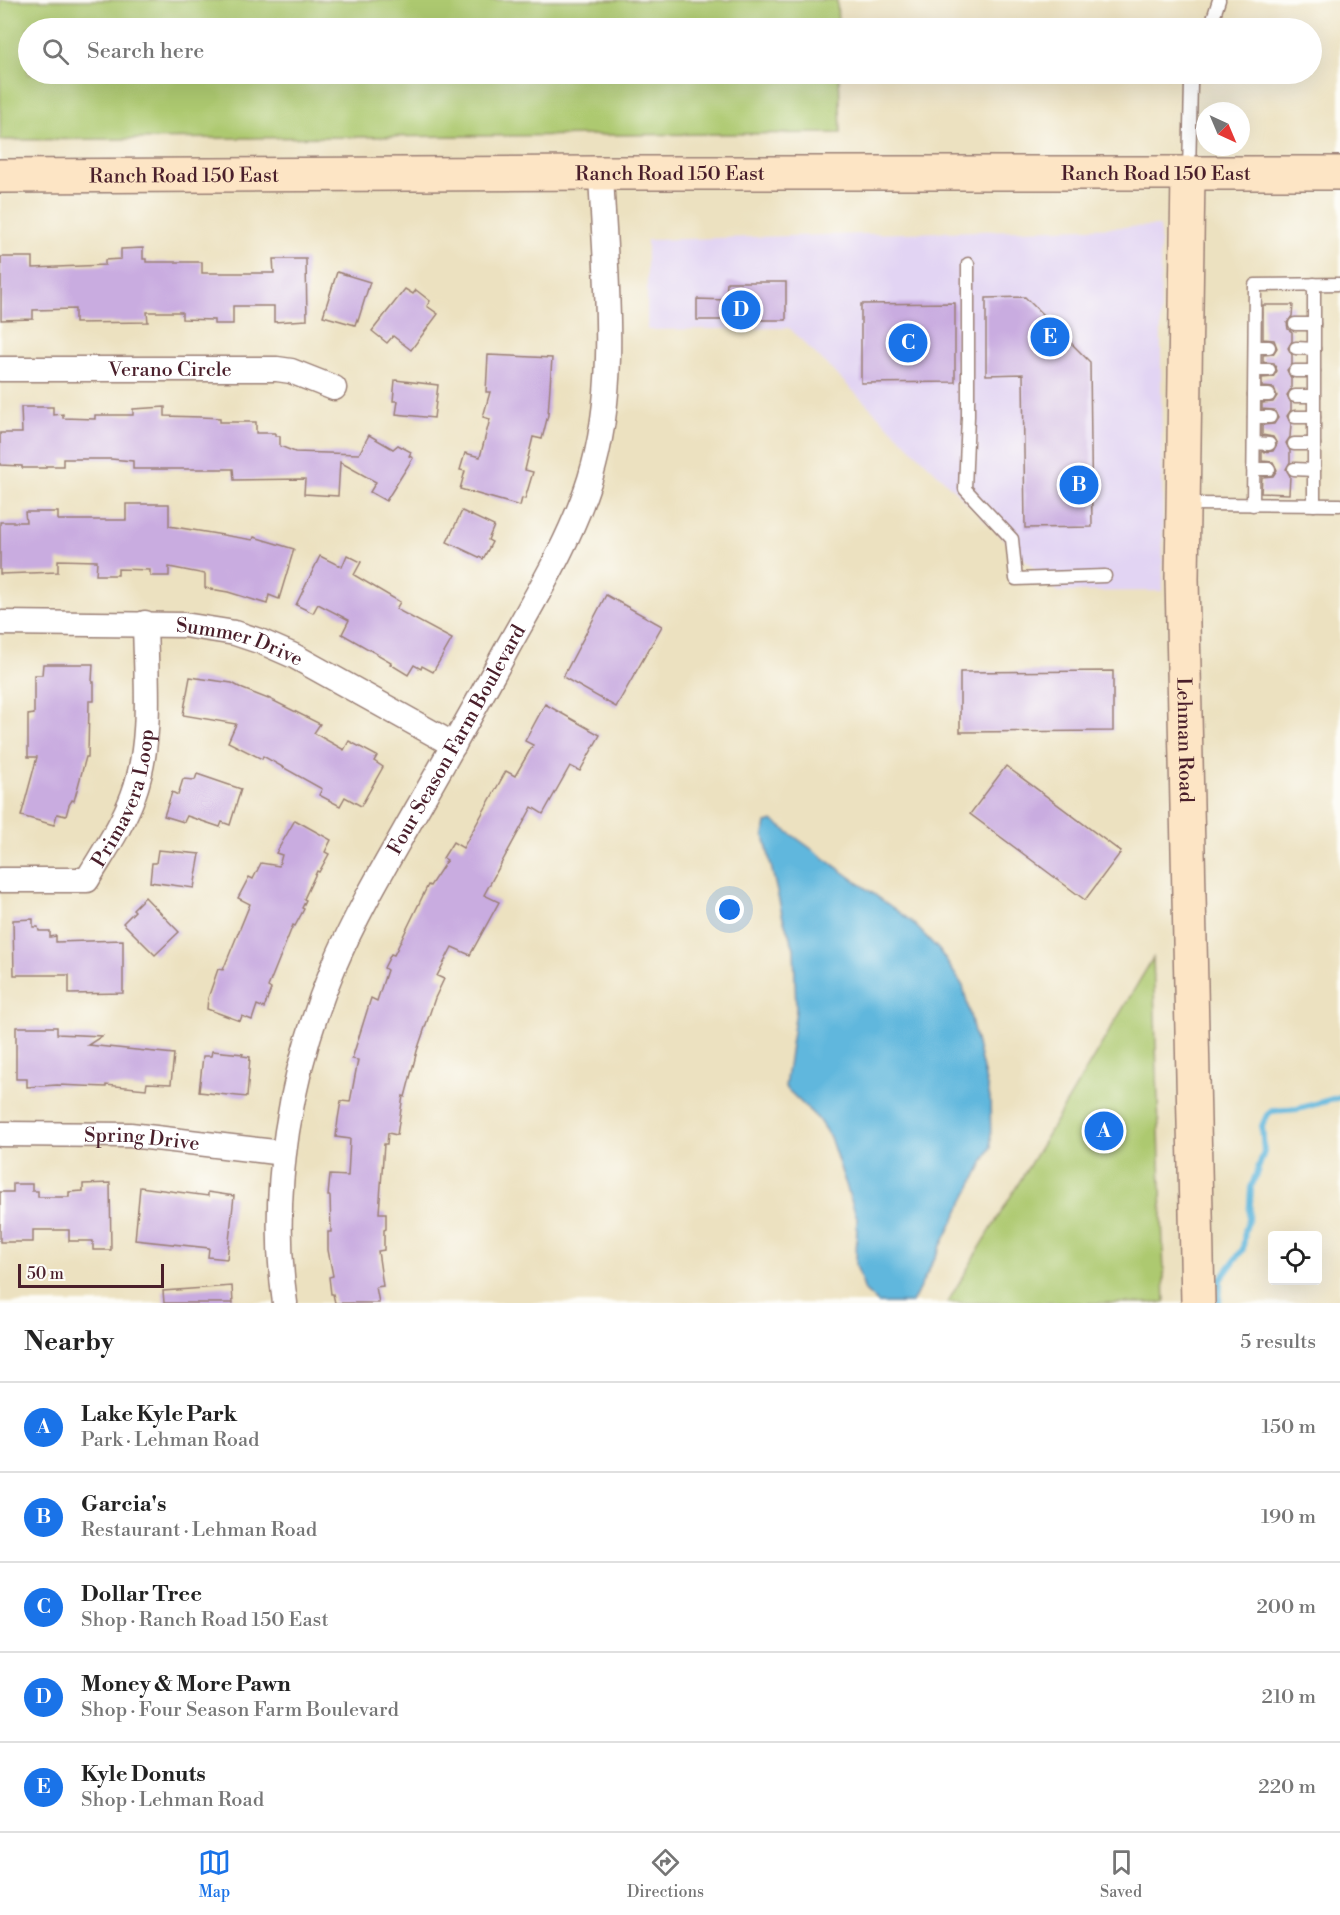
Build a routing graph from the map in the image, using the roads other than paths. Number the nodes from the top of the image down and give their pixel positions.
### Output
1 (1219, 0) edge
2 (1213, 18) edge
3 (1191, 84) edge
4 (601, 173) junction
5 (1340, 173) edge
6 (1188, 174) junction
7 (0, 176) edge
8 (968, 264) dead end
9 (1314, 284) junction
10 (1340, 284) edge
11 (1255, 323) junction
12 (1269, 324) dead end
13 (1295, 324) dead end
14 (1314, 324) junction
15 (1255, 347) junction
16 (1269, 347) dead end
17 (1296, 348) dead end
18 (1314, 349) junction
19 (0, 369) edge
20 (1254, 370) junction
21 (1269, 370) dead end
22 (1295, 371) dead end
23 (1314, 371) junction
24 (334, 388) dead end
25 (1254, 395) junction
26 (1269, 395) dead end
27 (1295, 396) dead end
28 (1314, 396) junction
29 (1254, 417) junction
30 (1269, 417) dead end
31 (1295, 417) dead end
32 (1314, 417) junction
33 (1254, 443) junction
34 (1269, 444) dead end
35 (1294, 444) dead end
36 (1314, 444) junction
37 (1253, 469) junction
38 (1269, 469) dead end
39 (1294, 469) dead end
40 (1314, 470) junction
41 (1184, 504) junction
42 (1253, 505) junction
43 (1314, 505) junction
44 (1340, 506) edge
45 (1105, 576) dead end
46 (0, 623) edge
47 (145, 623) junction
48 (454, 745) junction
49 (0, 880) edge
50 (0, 1134) edge
51 (284, 1153) junction
52 (285, 1303) edge
53 (1198, 1303) edge

1 - 2 lane
3 - 6 lane
4 - 6 main road, Ranch Road 150 East
4 - 7 main road, Ranch Road 150 East
4 - 48 street, Four Season Farm Boulevard
5 - 6 main road, Ranch Road 150 East
6 - 41 main road, Lehman Road
8 - 45 lane
9 - 10 lane
9 - 11 lane
9 - 14 lane
11 - 12 lane
11 - 15 lane
13 - 14 lane
14 - 18 lane
15 - 16 lane
15 - 20 lane
17 - 18 lane
18 - 23 lane
19 - 24 street, Verano Circle
20 - 21 lane
20 - 25 lane
22 - 23 lane
23 - 28 lane
25 - 26 lane
25 - 29 lane
27 - 28 lane
28 - 32 lane
29 - 30 lane
29 - 33 lane
31 - 32 lane
32 - 36 lane
33 - 34 lane
33 - 37 lane
35 - 36 lane
36 - 40 lane
37 - 38 lane
37 - 42 lane
39 - 40 lane
40 - 43 lane
41 - 42 lane
41 - 53 main road, Lehman Road
42 - 43 lane
43 - 44 lane
46 - 47 street, Summer Drive
47 - 48 street, Summer Drive
47 - 49 street, Primavera Loop
48 - 51 street, Four Season Farm Boulevard
50 - 51 street, Spring Drive
51 - 52 street, Four Season Farm Boulevard

